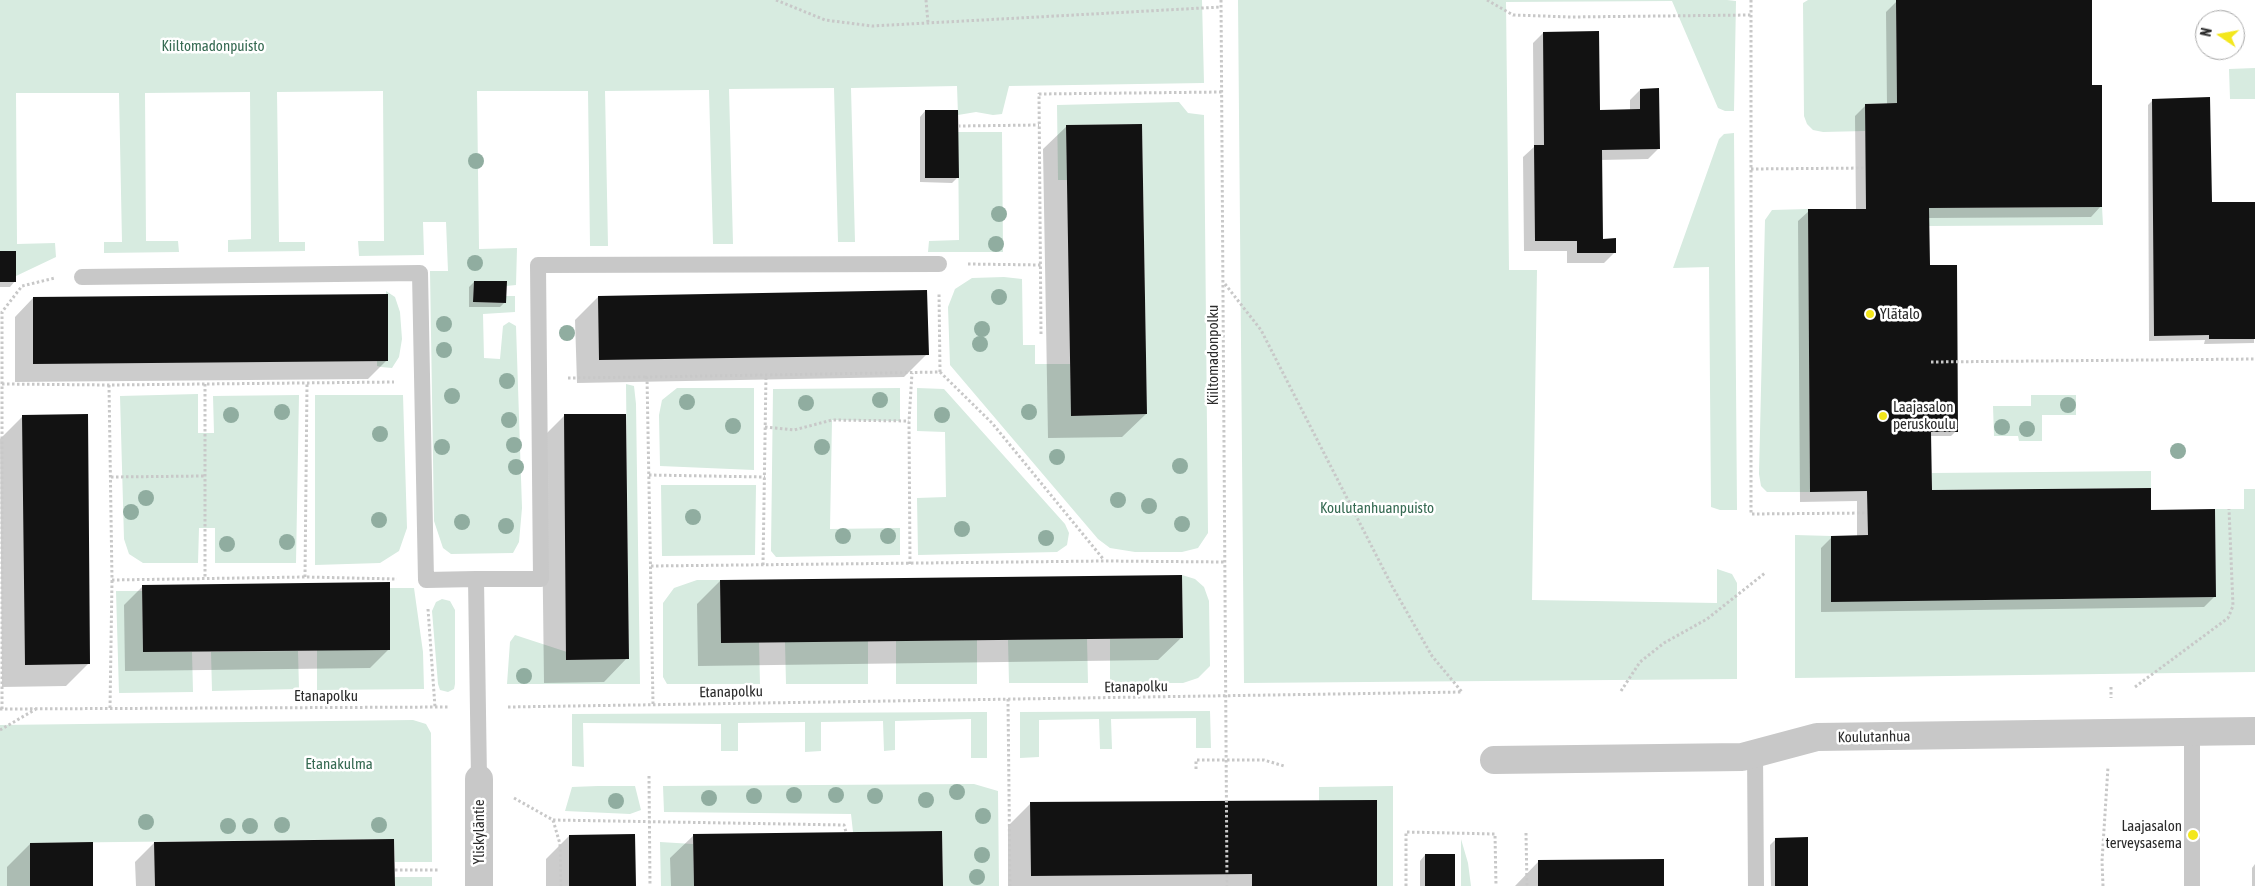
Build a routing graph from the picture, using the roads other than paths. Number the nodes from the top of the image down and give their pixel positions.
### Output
1 (939, 264) road end
2 (82, 277) road end
3 (476, 579) junction
4 (2255, 731) edge
5 (2192, 732) junction
6 (1755, 753) junction
7 (1494, 760) dead end
8 (479, 779) joint
9 (479, 886) edge
10 (1756, 886) edge
11 (2192, 886) edge

1 - 3 lane
2 - 3 lane
3 - 8 lane
4 - 5 street, Koulutanhua
5 - 6 street, Koulutanhua
5 - 11 lane
6 - 7 street, Koulutanhua
6 - 10 lane
8 - 9 street, Yliskyläntie

